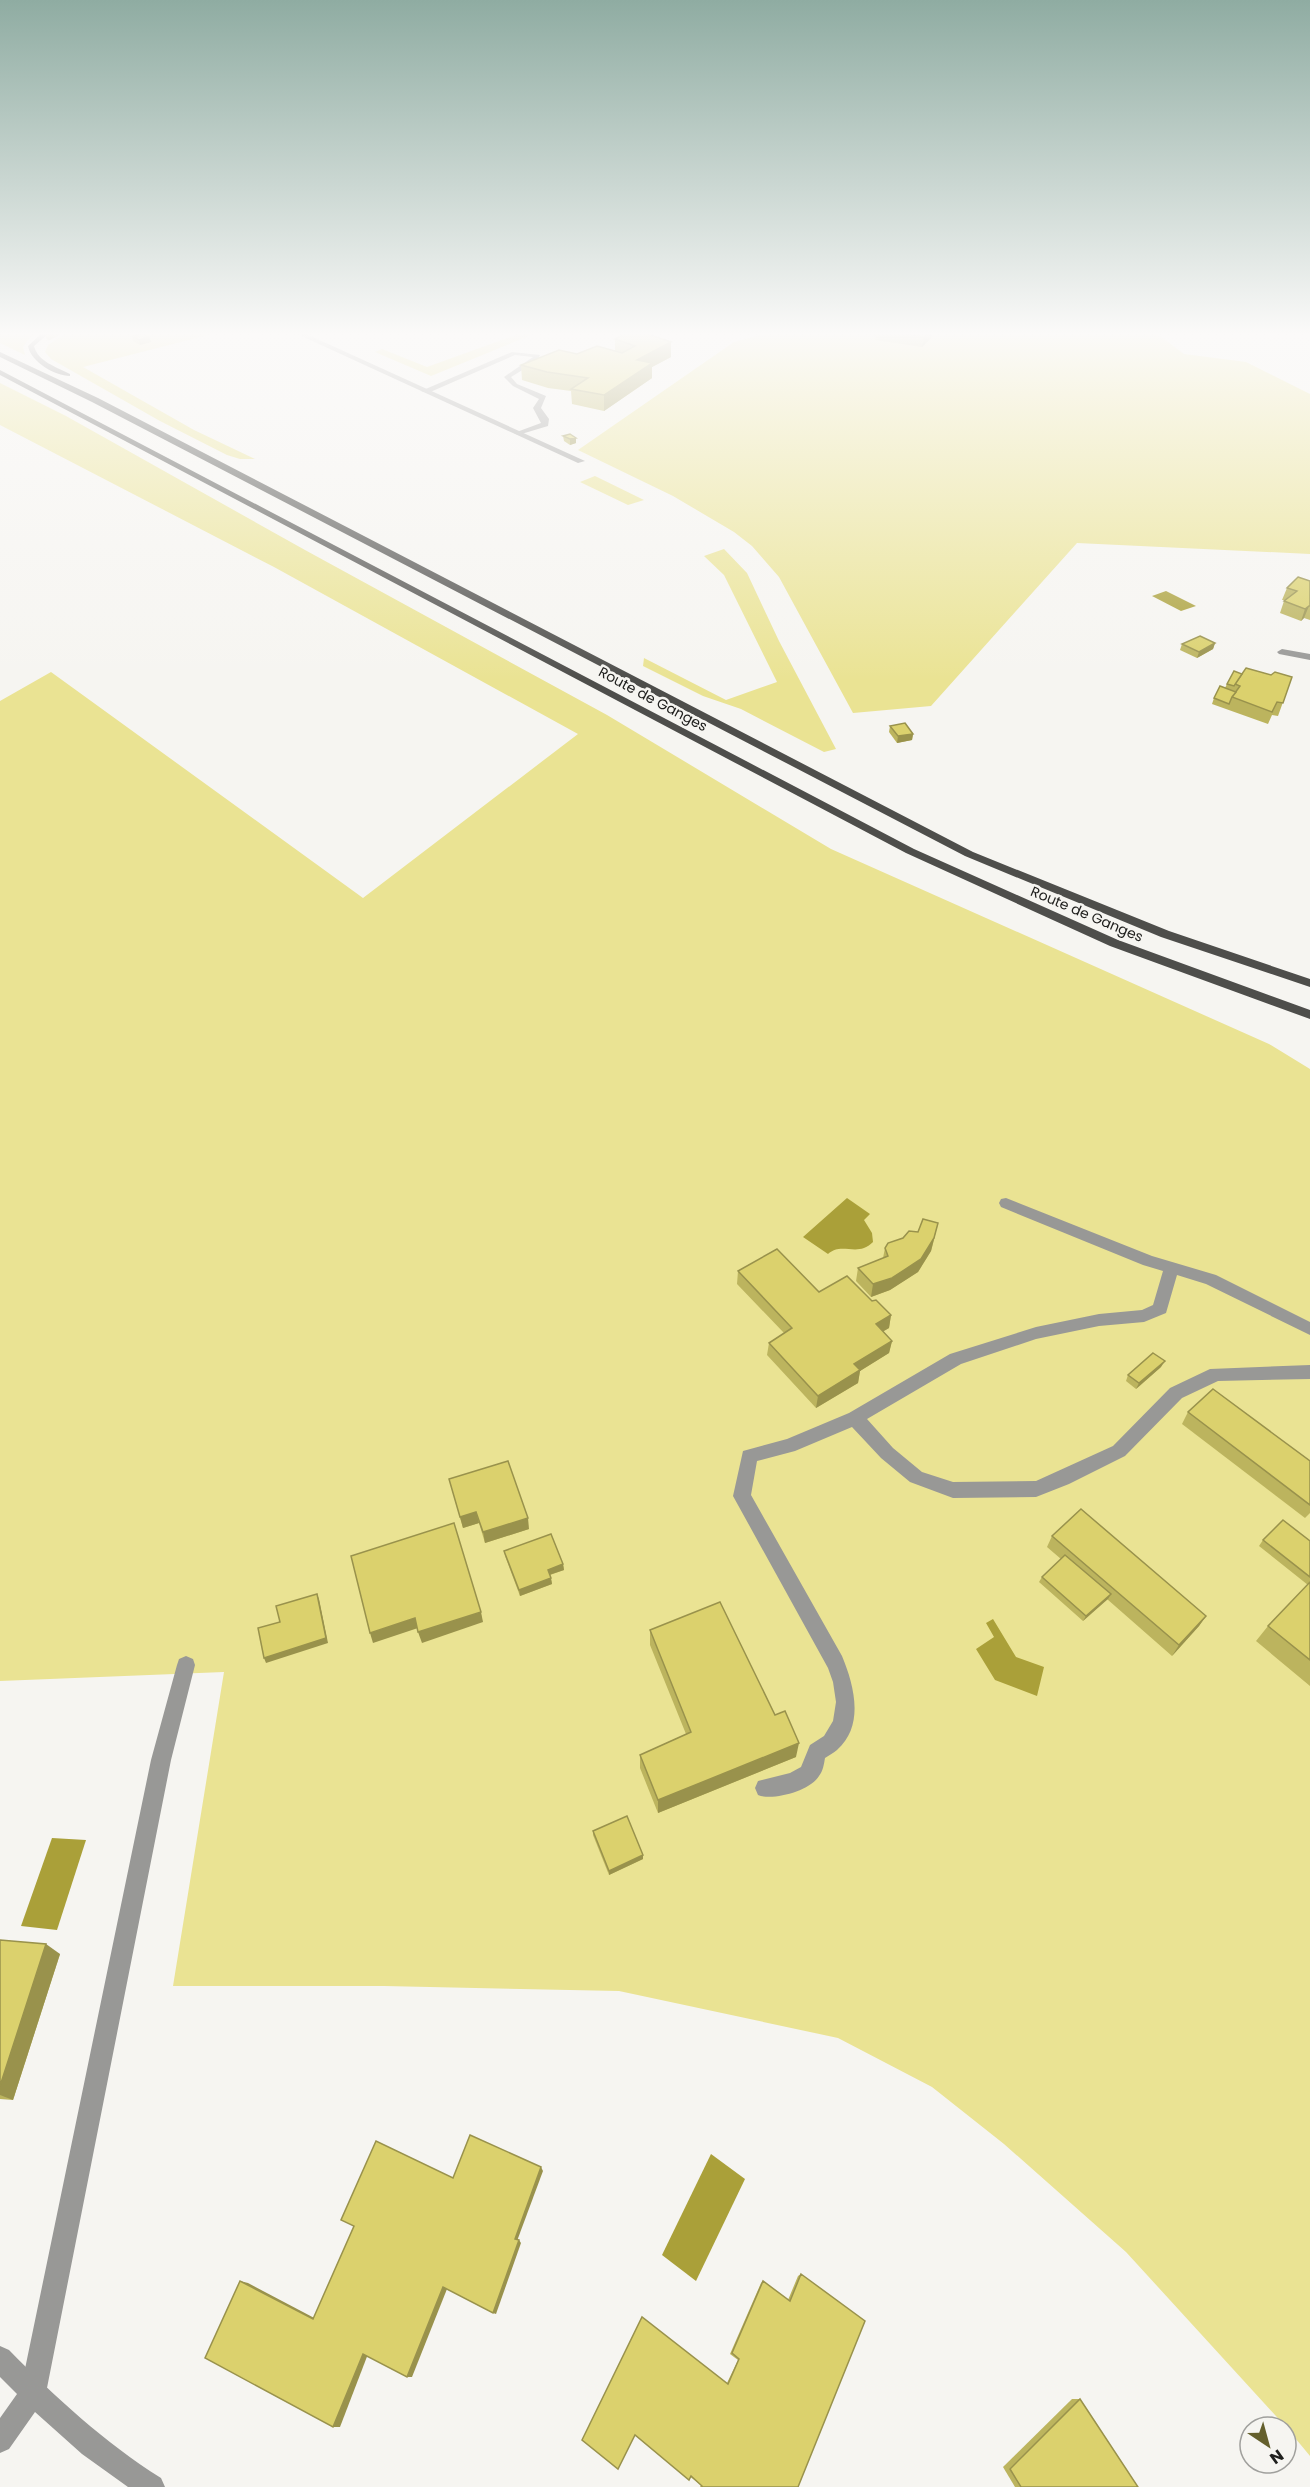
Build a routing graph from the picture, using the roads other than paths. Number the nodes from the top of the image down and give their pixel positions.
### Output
1 (146, 449) edge
2 (189, 449) edge
3 (197, 449) edge
4 (555, 449) edge
5 (581, 461) dead end
6 (284, 499) junction
7 (1282, 652) dead end
8 (1310, 657) edge
9 (1310, 983) edge
10 (1310, 1014) edge
11 (1006, 1203) dead end
12 (1172, 1268) junction
13 (1310, 1329) edge
14 (1310, 1372) edge
15 (855, 1418) junction
16 (186, 1665) dead end
17 (765, 1788) dead end
18 (0, 2360) edge
19 (33, 2393) junction
20 (0, 2440) edge
21 (152, 2487) edge

1 - 10 main road, Route de Ganges
2 - 6 main road, Route de Ganges
3 - 6 main road
4 - 5 street
6 - 9 main road, Route de Ganges
7 - 8 street
11 - 12 street
12 - 13 street
12 - 15 street
14 - 15 street
15 - 17 street
16 - 19 street
18 - 19 street
19 - 20 street
19 - 21 street

